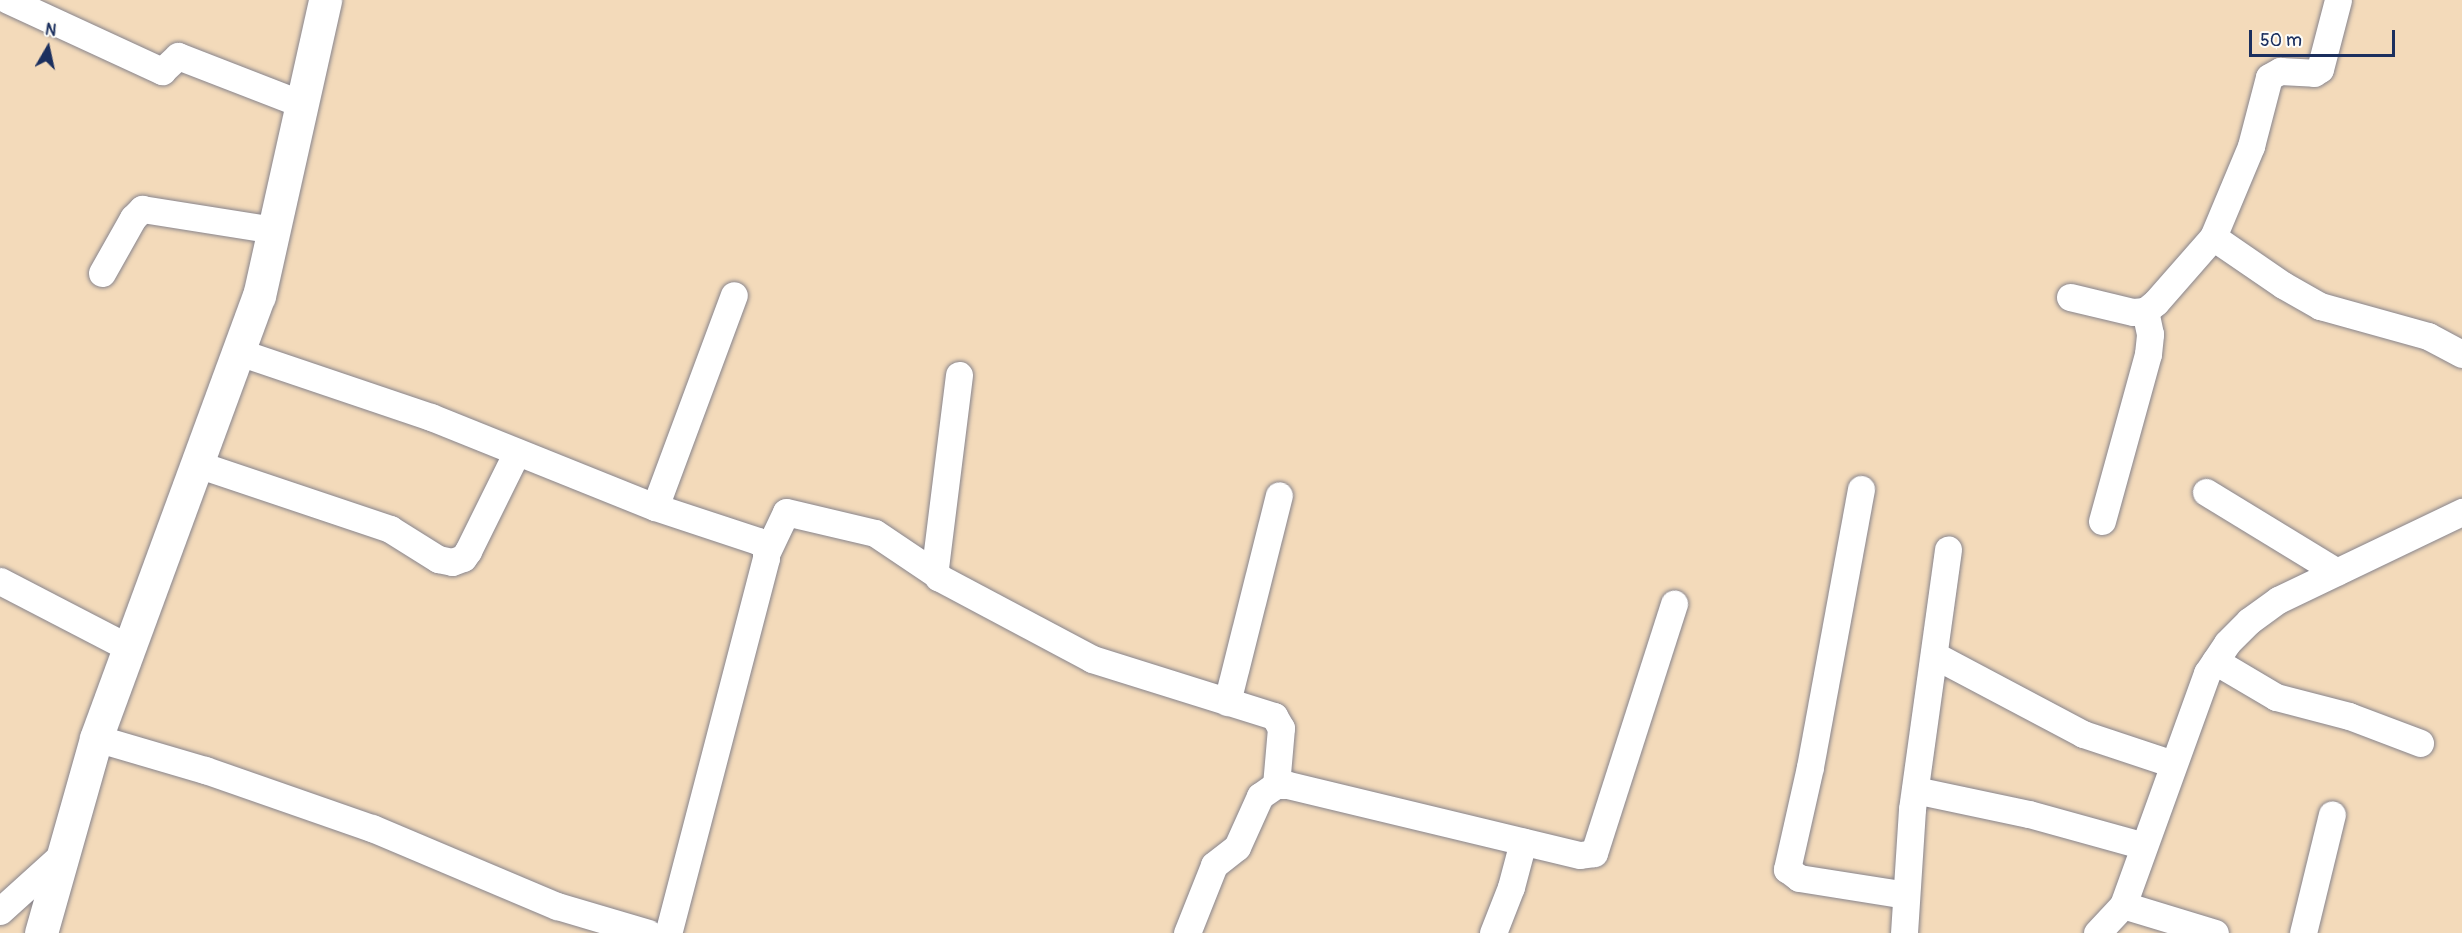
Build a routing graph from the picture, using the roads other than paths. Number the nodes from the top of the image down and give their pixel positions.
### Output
1 (8, 0) edge
2 (325, 0) edge
3 (2338, 0) edge
4 (302, 104) junction
5 (274, 230) junction
6 (2213, 237) junction
7 (102, 273) dead end
8 (734, 295) dead end
9 (2070, 297) dead end
10 (2145, 311) junction
11 (239, 352) junction
12 (2462, 354) edge
13 (959, 375) dead end
14 (517, 452) junction
15 (197, 464) junction
16 (1862, 489) dead end
17 (2206, 492) dead end
18 (1279, 495) dead end
19 (655, 507) junction
20 (2462, 512) edge
21 (2102, 521) dead end
22 (1948, 549) dead end
23 (767, 552) junction
24 (2337, 572) junction
25 (936, 574) junction
26 (0, 580) edge
27 (1674, 603) dead end
28 (129, 648) junction
29 (1934, 655) junction
30 (2215, 661) junction
31 (1227, 702) junction
32 (96, 738) junction
33 (2420, 743) dead end
34 (2173, 764) junction
35 (1275, 785) junction
36 (1914, 789) junction
37 (2332, 814) dead end
38 (1523, 842) junction
39 (2144, 846) junction
40 (63, 854) junction
41 (1906, 895) junction
42 (2123, 905) junction
43 (0, 910) edge
44 (41, 933) edge
45 (648, 933) edge
46 (668, 933) edge
47 (1187, 933) edge
48 (1492, 933) edge
49 (1904, 933) edge
50 (2097, 933) edge
51 (2215, 933) edge
52 (2303, 933) edge

1 - 4 street
2 - 4 main road
3 - 6 street
4 - 5 main road
5 - 7 street
5 - 11 main road
6 - 10 street
6 - 12 street
8 - 19 street
9 - 10 street
10 - 21 street
11 - 14 street
11 - 15 main road
13 - 25 street
14 - 15 street
14 - 19 street
15 - 28 main road
16 - 41 street
17 - 24 street
18 - 31 street
19 - 23 street
20 - 24 street
22 - 29 street
23 - 25 street
23 - 46 street
24 - 30 street
25 - 31 street
26 - 28 street
27 - 38 street
28 - 32 main road
29 - 34 street
29 - 36 street
30 - 33 street
30 - 34 street
31 - 35 street
32 - 40 main road
32 - 45 street
34 - 39 street
35 - 38 street
35 - 47 street
36 - 39 street
36 - 41 street
37 - 52 street
38 - 48 street
39 - 42 street
40 - 43 street
40 - 44 main road
41 - 49 street
42 - 50 street
42 - 51 street

